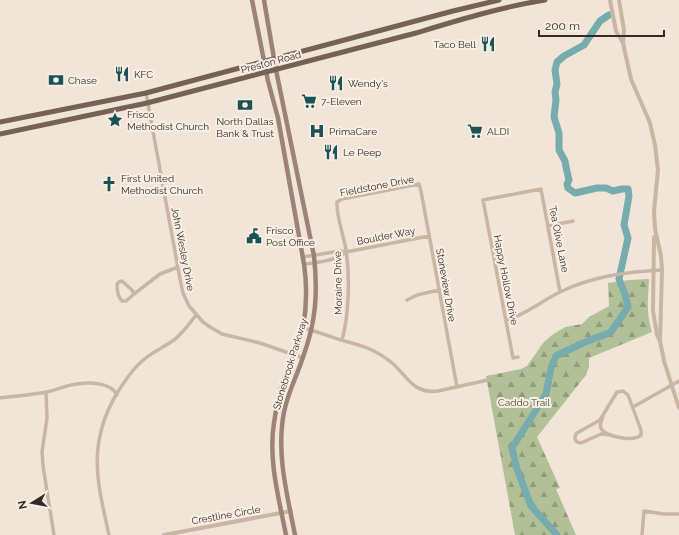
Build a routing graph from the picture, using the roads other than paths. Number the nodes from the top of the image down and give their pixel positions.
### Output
1 (252, 0) edge
2 (264, 0) edge
3 (497, 0) edge
4 (545, 0) edge
5 (610, 0) edge
6 (618, 0) edge
7 (488, 3) junction
8 (498, 10) junction
9 (491, 12) junction
10 (368, 34) junction
11 (623, 43) junction
12 (371, 44) junction
13 (274, 58) junction
14 (264, 61) junction
15 (276, 70) junction
16 (266, 72) junction
17 (146, 93) junction
18 (147, 103) junction
19 (0, 122) edge
20 (0, 134) edge
21 (294, 154) junction
22 (285, 156) junction
23 (420, 186) joint
24 (302, 196) junction
25 (292, 198) junction
26 (483, 200) joint
27 (337, 202) joint
28 (573, 221) dead end
29 (548, 226) junction
30 (655, 230) junction
31 (429, 236) junction
32 (346, 252) junction
33 (314, 256) junction
34 (303, 257) junction
35 (315, 263) junction
36 (304, 264) junction
37 (178, 267) junction
38 (662, 270) junction
39 (654, 271) junction
40 (439, 290) junction
41 (560, 292) junction
42 (134, 294) junction
43 (407, 300) dead end
44 (196, 315) junction
45 (506, 320) junction
46 (303, 328) junction
47 (312, 330) junction
48 (342, 340) junction
49 (660, 341) junction
50 (295, 355) junction
51 (518, 357) dead end
52 (303, 358) junction
53 (488, 380) dead end
54 (679, 381) edge
55 (671, 385) junction
56 (457, 387) junction
57 (46, 392) junction
58 (117, 395) junction
59 (0, 398) edge
60 (633, 407) junction
61 (679, 408) edge
62 (603, 416) junction
63 (274, 424) junction
64 (283, 424) junction
65 (273, 430) junction
66 (282, 431) junction
67 (611, 435) junction
68 (291, 511) junction
69 (282, 513) junction
70 (679, 514) edge
71 (54, 535) edge
72 (109, 535) edge
73 (164, 535) edge
74 (286, 535) edge
75 (295, 535) edge
76 (642, 535) edge

1 - 14 main road, Stonebrook Parkway
2 - 13 main road, Stonebrook Parkway
3 - 7 main road, Preston Road
3 - 8 main road
4 - 8 main road, Preston Road
5 - 11 street
6 - 11 street
7 - 9 main road
7 - 10 main road, Preston Road
8 - 9 main road, Preston Road
9 - 12 main road, Preston Road
10 - 12 main road
10 - 13 main road, Preston Road
11 - 30 street
12 - 15 main road, Preston Road
13 - 14 main road, Preston Road
13 - 15 main road, Stonebrook Parkway
14 - 16 main road, Stonebrook Parkway
14 - 17 main road, Preston Road
15 - 16 main road, Preston Road
15 - 21 main road, Stonebrook Parkway
16 - 18 main road, Preston Road
16 - 22 main road, Stonebrook Parkway
17 - 18 street, John Wesley Drive
17 - 19 main road, Preston Road
18 - 20 main road, Preston Road
18 - 37 street, John Wesley Drive
21 - 22 main road
21 - 24 main road, Stonebrook Parkway
22 - 25 main road, Stonebrook Parkway
23 - 27 street, Fieldstone Drive
23 - 31 street, Stoneview Drive
24 - 25 main road
24 - 33 main road, Stonebrook Parkway
25 - 34 main road, Stonebrook Parkway
26 - 29 street, Tea Olive Lane
26 - 45 street, Happy Hollow Drive
27 - 32 street, Moraine Drive
28 - 29 street
29 - 41 street, Tea Olive Lane
30 - 38 street
30 - 39 street
31 - 32 street, Boulder Way
31 - 40 street, Stoneview Drive
32 - 33 street, Boulder Way
32 - 35 street, Boulder Way
32 - 48 street, Moraine Drive
33 - 34 street, Boulder Way
33 - 35 main road, Stonebrook Parkway
34 - 36 main road, Stonebrook Parkway
35 - 36 street, Boulder Way
35 - 47 main road, Stonebrook Parkway
36 - 46 main road, Stonebrook Parkway
37 - 42 street
37 - 44 street, John Wesley Drive
38 - 39 street
38 - 49 street
39 - 41 street
39 - 49 street
40 - 43 street
40 - 56 street, Stoneview Drive
41 - 45 street
42 - 42 street
44 - 50 street, John Wesley Drive
44 - 58 street
45 - 51 street, Happy Hollow Drive
46 - 47 street
46 - 50 main road, Stonebrook Parkway
47 - 48 street
47 - 52 main road, Stonebrook Parkway
48 - 56 street
49 - 55 street
50 - 52 street, John Wesley Drive
50 - 63 main road, Stonebrook Parkway
52 - 64 main road, Stonebrook Parkway
53 - 56 street
54 - 55 street
55 - 60 street
55 - 61 street
57 - 58 street
57 - 59 street
57 - 71 street
58 - 72 street
60 - 62 street
60 - 67 street
62 - 67 street
62 - 67 street
63 - 64 main road
63 - 65 main road, Stonebrook Parkway
64 - 66 main road, Stonebrook Parkway
65 - 66 main road
65 - 69 main road, Stonebrook Parkway
66 - 68 main road, Stonebrook Parkway
68 - 69 street, Crestline Circle
68 - 75 main road, Stonebrook Parkway
69 - 73 street, Crestline Circle
69 - 74 main road, Stonebrook Parkway
70 - 76 street

